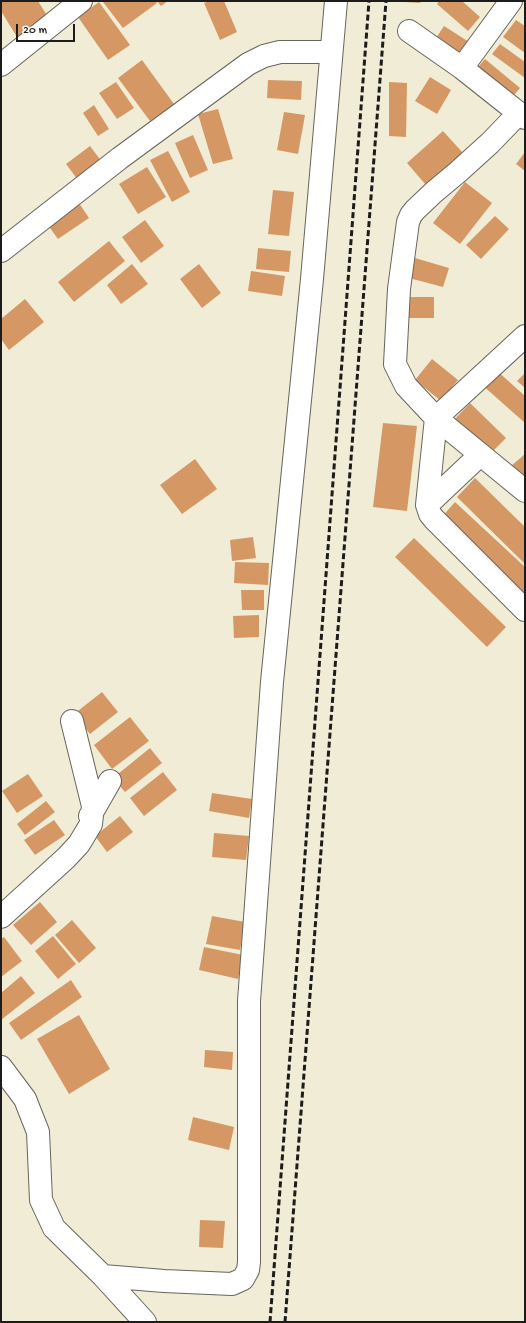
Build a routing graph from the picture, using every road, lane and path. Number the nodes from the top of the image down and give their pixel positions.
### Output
1 (80, 1) edge
2 (336, 1) edge
3 (511, 1) edge
4 (409, 31) dead end
5 (331, 52) junction
6 (1, 65) edge
7 (462, 68) junction
8 (522, 116) edge
9 (1, 251) edge
10 (525, 336) edge
11 (436, 418) junction
12 (480, 455) junction
13 (525, 492) edge
14 (427, 505) junction
15 (525, 610) edge
16 (72, 722) dead end
17 (110, 781) dead end
18 (1, 916) edge
19 (1, 1067) edge
20 (103, 1276) junction
21 (145, 1322) edge

1 - 6 street
2 - 5 street
3 - 7 street
4 - 7 street
5 - 9 street
5 - 20 street
7 - 8 street
8 - 11 street
10 - 11 street
11 - 12 street
11 - 14 street
12 - 13 street
12 - 14 street
14 - 15 street
16 - 18 street
17 - 18 street
19 - 20 street
20 - 21 street

